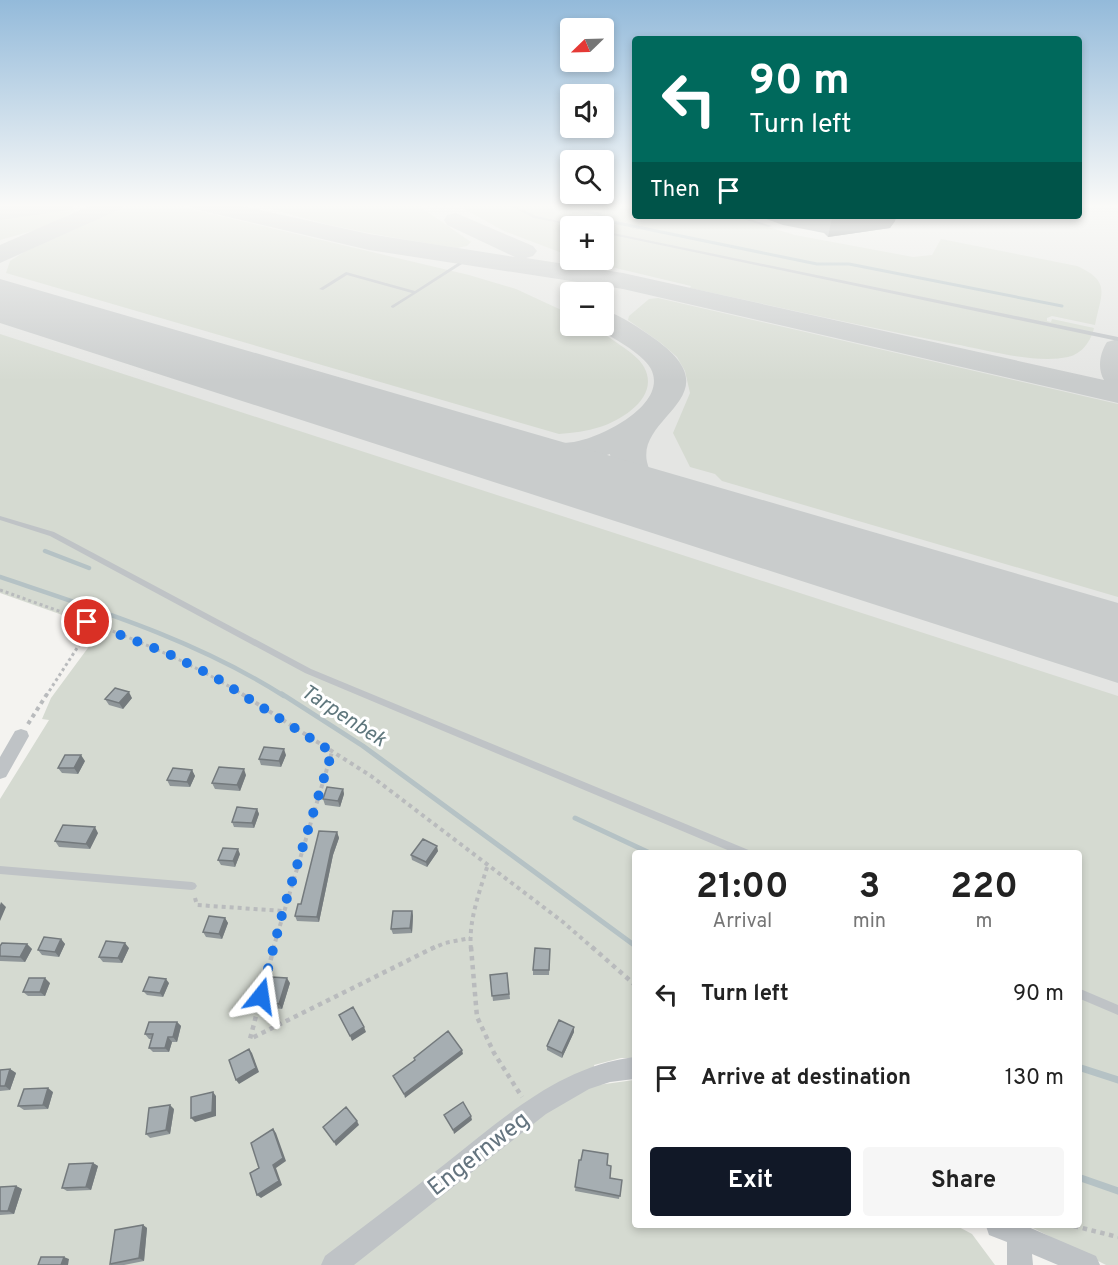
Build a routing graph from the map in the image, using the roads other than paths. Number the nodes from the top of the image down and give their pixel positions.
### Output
1 (752, 263) edge
2 (460, 264) dead end
3 (321, 289) dead end
4 (415, 292) junction
5 (393, 307) dead end
6 (1118, 339) edge
7 (0, 518) edge
8 (21, 736) road end
9 (2, 764) edge
10 (738, 850) edge
11 (0, 870) edge
12 (192, 886) road end
13 (1082, 995) edge
14 (1118, 1010) edge
15 (632, 1068) edge
16 (1008, 1230) edge
17 (334, 1265) edge
18 (1020, 1265) edge
19 (1087, 1265) edge

1 - 6 lane
2 - 4 lane
3 - 4 lane
4 - 5 lane
7 - 10 lane
8 - 9 street
11 - 12 lane
13 - 14 lane
15 - 17 street, Engernweg
16 - 18 street
16 - 19 street

